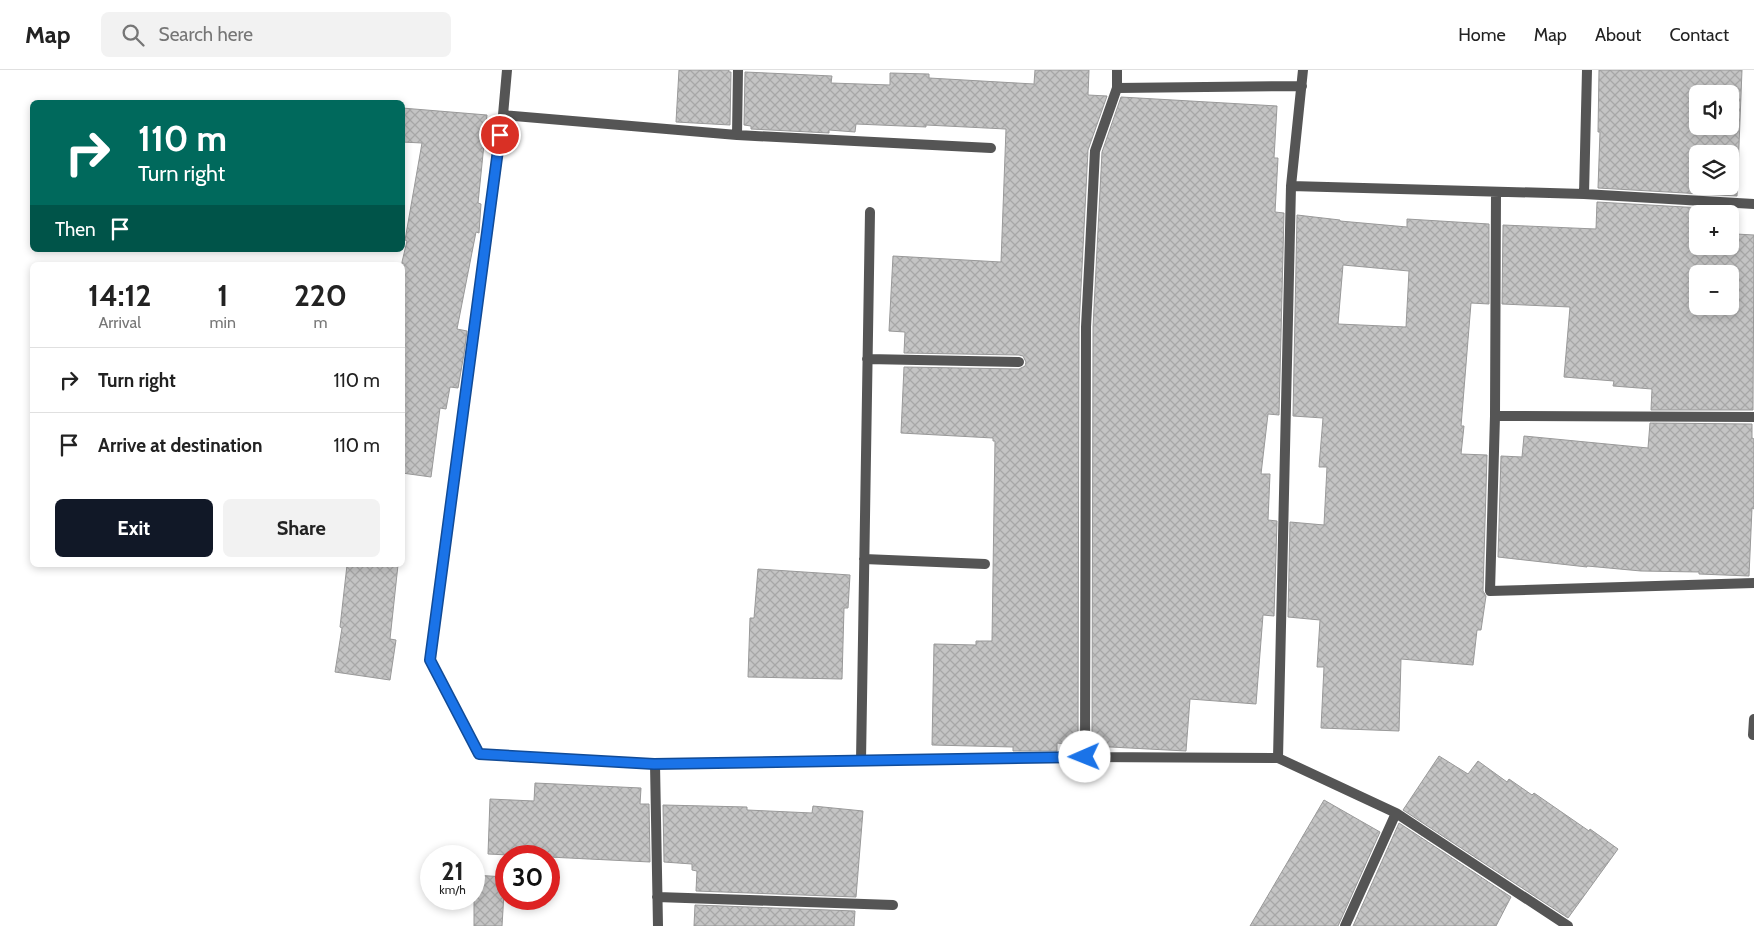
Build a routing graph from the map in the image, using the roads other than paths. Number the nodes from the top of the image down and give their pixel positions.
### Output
1 (507, 70) edge
2 (738, 70) edge
3 (1117, 70) edge
4 (1302, 70) edge
5 (1587, 70) edge
6 (1302, 86) junction
7 (1117, 88) junction
8 (503, 115) junction
9 (737, 135) junction
10 (991, 148) dead end
11 (1291, 186) junction
12 (1496, 192) junction
13 (1584, 194) junction
14 (1754, 204) edge
15 (870, 212) dead end
16 (867, 359) junction
17 (1019, 362) dead end
18 (1495, 416) junction
19 (1754, 417) edge
20 (864, 559) junction
21 (985, 564) dead end
22 (1754, 583) edge
23 (1754, 719) edge
24 (1753, 734) edge
25 (1085, 757) junction
26 (1278, 758) junction
27 (861, 761) junction
28 (654, 764) junction
29 (1396, 813) junction
30 (658, 897) junction
31 (893, 906) dead end
32 (658, 926) edge
33 (1345, 926) edge
34 (1568, 926) edge

1 - 8 street
2 - 9 street
3 - 7 street
4 - 6 street
5 - 13 street
6 - 7 street
6 - 11 street
7 - 25 street
8 - 9 street
8 - 28 street
9 - 10 street
11 - 12 street
11 - 26 street
12 - 13 street
12 - 18 street
13 - 14 street
15 - 16 street
16 - 17 street
16 - 20 street
18 - 19 street
18 - 22 street
20 - 21 street
20 - 27 street
23 - 24 street
25 - 26 street
25 - 27 street
26 - 29 street
27 - 28 street
28 - 30 street
29 - 33 street
29 - 34 street
30 - 31 street
30 - 32 street

